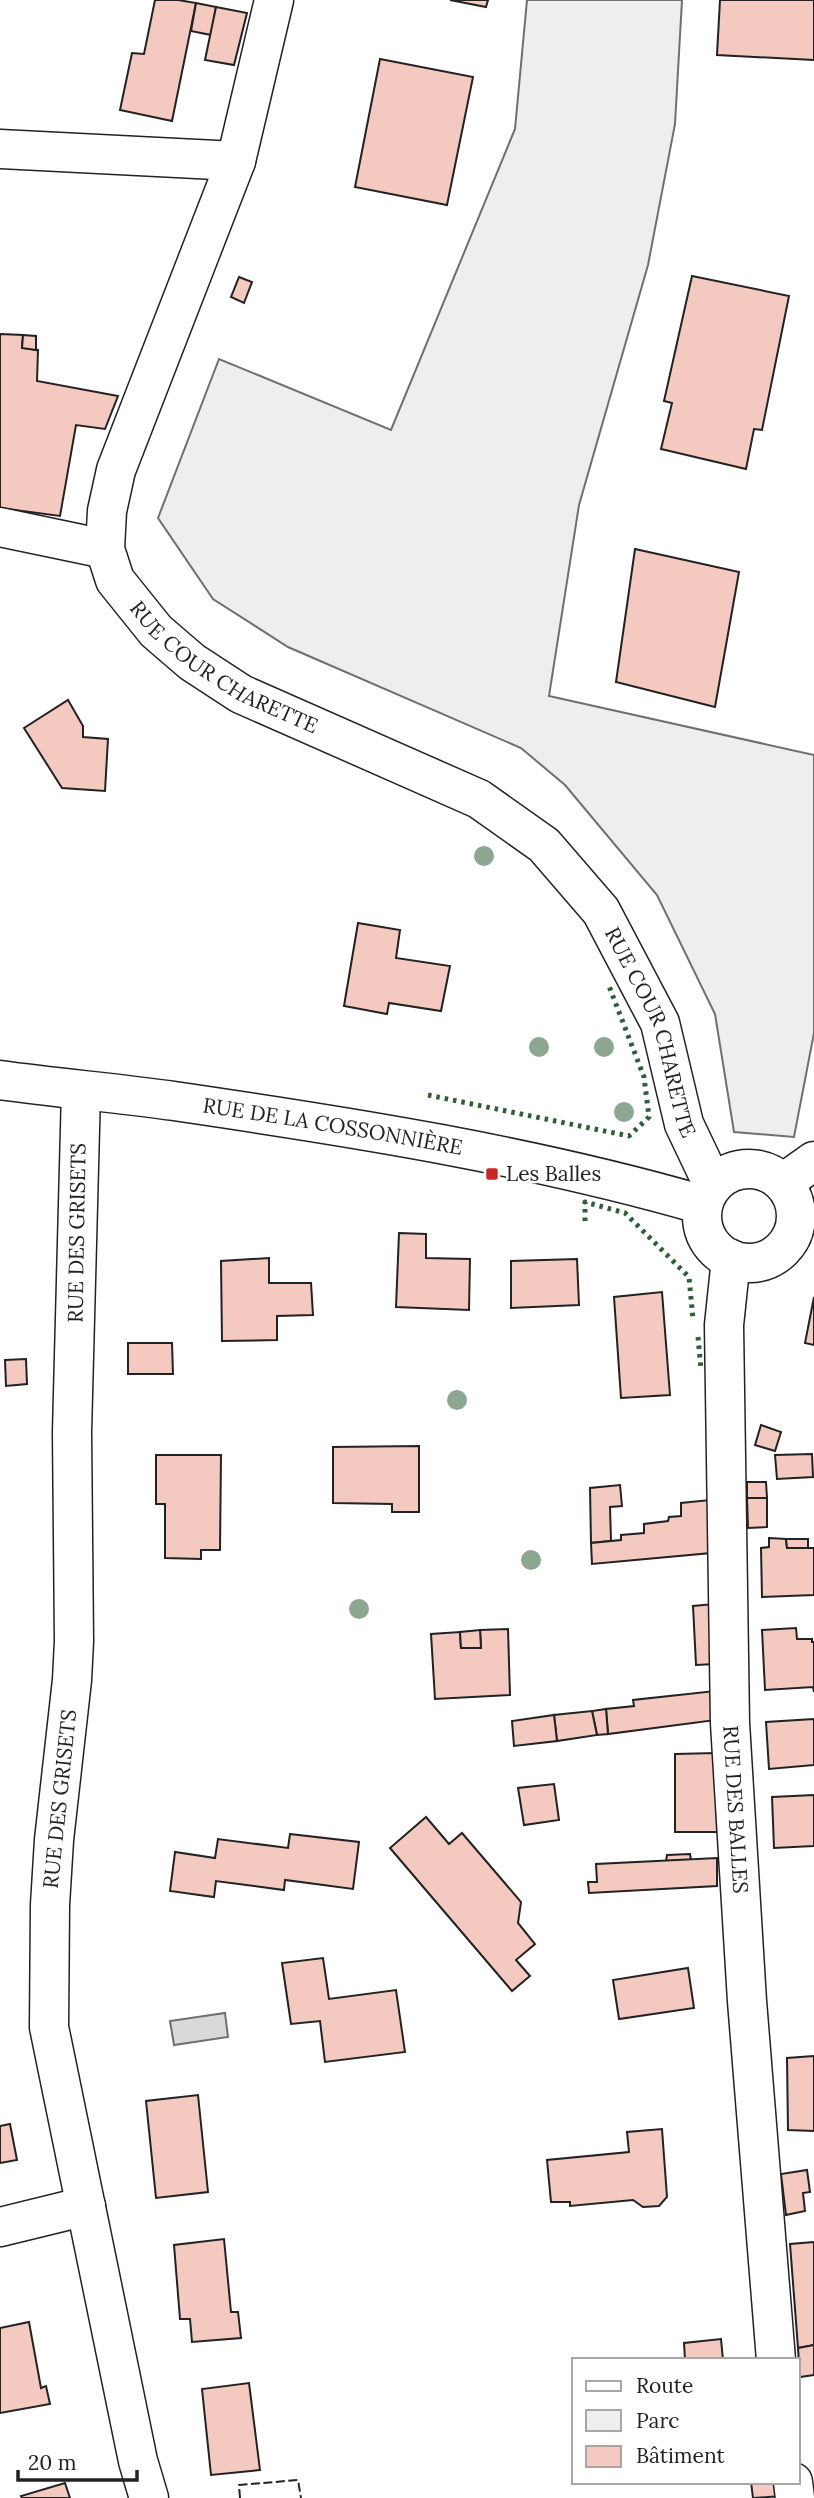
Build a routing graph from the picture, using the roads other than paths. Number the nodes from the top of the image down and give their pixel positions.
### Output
1 (274, 0) edge
2 (0, 149) edge
3 (236, 161) junction
4 (0, 527) edge
5 (104, 549) junction
6 (0, 1080) edge
7 (81, 1091) junction
8 (814, 1161) edge
9 (783, 1183) junction
10 (708, 1195) junction
11 (803, 1239) edge
12 (731, 1259) junction
13 (86, 2206) junction
14 (0, 2227) edge
15 (776, 2358) edge
16 (149, 2498) edge

1 - 3 street, RUE COUR CHARETTE
2 - 3 street
3 - 5 street, RUE COUR CHARETTE
4 - 5 street
5 - 10 street, RUE COUR CHARETTE
6 - 7 street, RUE DE LA COSSONNIÈRE
7 - 10 street, RUE DE LA COSSONNIÈRE
7 - 13 street, RUE DES GRISETS
8 - 9 street
9 - 10 street
9 - 11 street
10 - 12 street
11 - 12 street
12 - 15 street, RUE DES BALLES
13 - 14 street
13 - 16 street, RUE DES GRISETS

